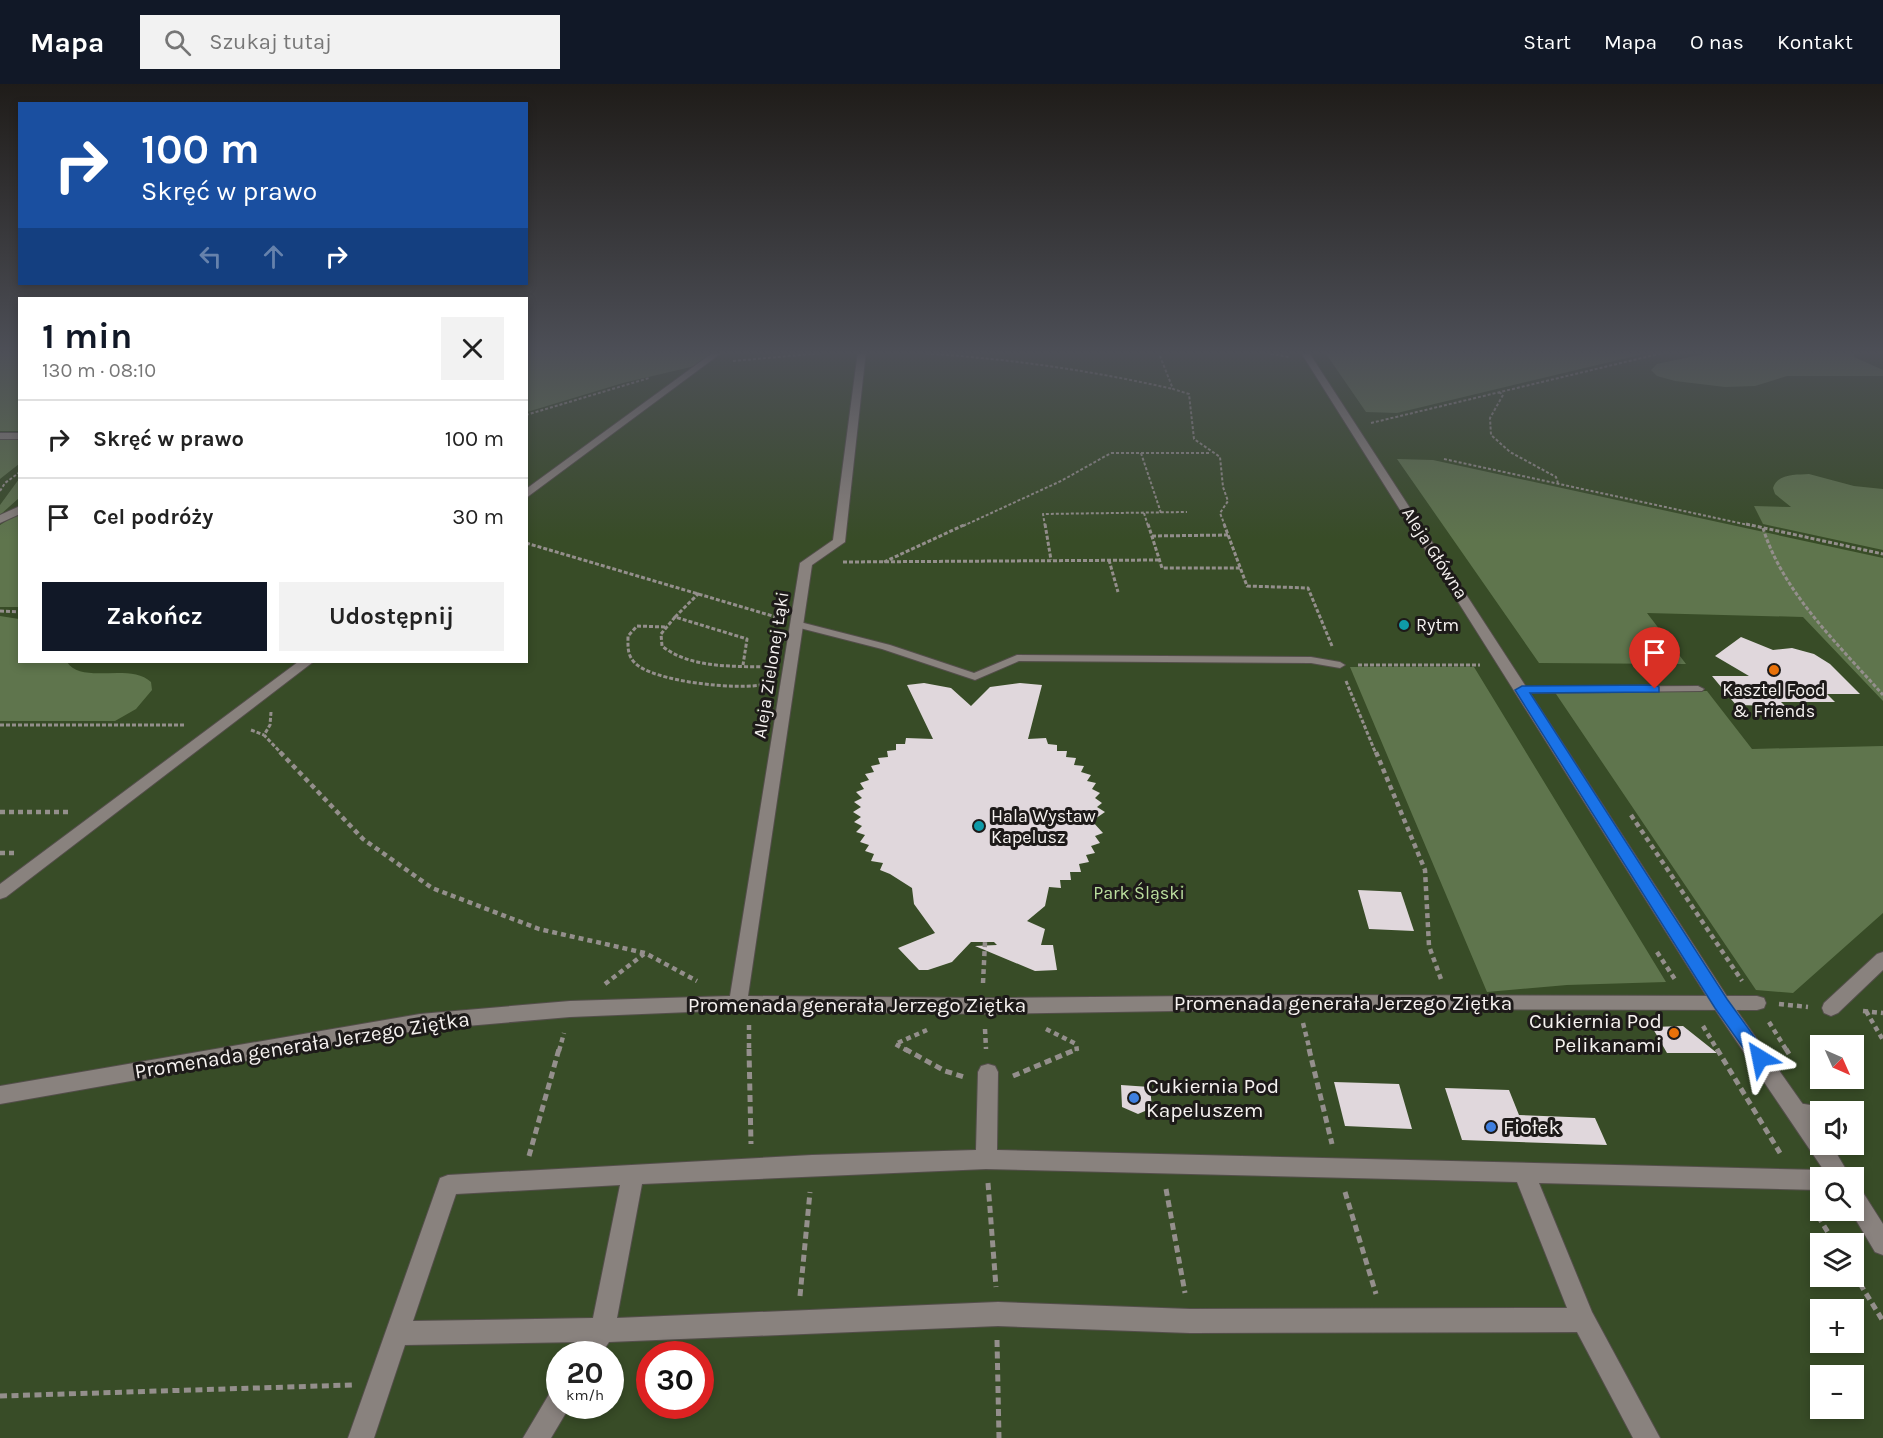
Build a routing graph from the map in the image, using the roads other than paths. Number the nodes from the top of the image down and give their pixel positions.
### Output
1 (635, 414) edge
2 (854, 414) edge
3 (1345, 414) edge
4 (0, 436) edge
5 (18, 436) edge
6 (528, 494) edge
7 (18, 510) edge
8 (0, 520) edge
9 (796, 624) junction
10 (305, 663) edge
11 (1340, 665) road end
12 (1698, 689) dead end
13 (1522, 690) junction
14 (0, 893) edge
15 (1883, 959) edge
16 (1721, 1003) junction
17 (743, 1004) junction
18 (1757, 1004) dead end
19 (1831, 1008) dead end
20 (988, 1079) road end
21 (0, 1095) edge
22 (1798, 1112) junction
23 (1810, 1113) edge
24 (986, 1159) junction
25 (1834, 1167) edge
26 (633, 1174) junction
27 (1525, 1175) junction
28 (1810, 1180) edge
29 (1864, 1214) edge
30 (1883, 1244) edge
31 (1583, 1320) junction
32 (603, 1330) junction
33 (397, 1333) junction
34 (596, 1341) edge
35 (548, 1419) edge
36 (361, 1438) edge
37 (536, 1438) edge
38 (1647, 1438) edge

1 - 6 street
2 - 9 street, Aleja Zielonej Łąki
3 - 13 street, Aleja Główna
4 - 5 street
7 - 8 street
9 - 11 lane
9 - 17 street, Aleja Zielonej Łąki
10 - 14 street
12 - 13 lane
13 - 16 street, Aleja Główna
15 - 19 street
16 - 17 street, Promenada generała Jerzego Ziętka
16 - 18 street, Promenada generała Jerzego Ziętka
16 - 22 street, Aleja Główna
17 - 21 street, Promenada generała Jerzego Ziętka
20 - 24 street
22 - 23 street
22 - 25 street, Aleja Główna
24 - 26 street
24 - 27 street
26 - 32 street
26 - 33 street
27 - 28 street
27 - 31 street
29 - 30 street
31 - 32 street
31 - 38 street
32 - 33 street
32 - 34 street
33 - 36 street
35 - 37 street

